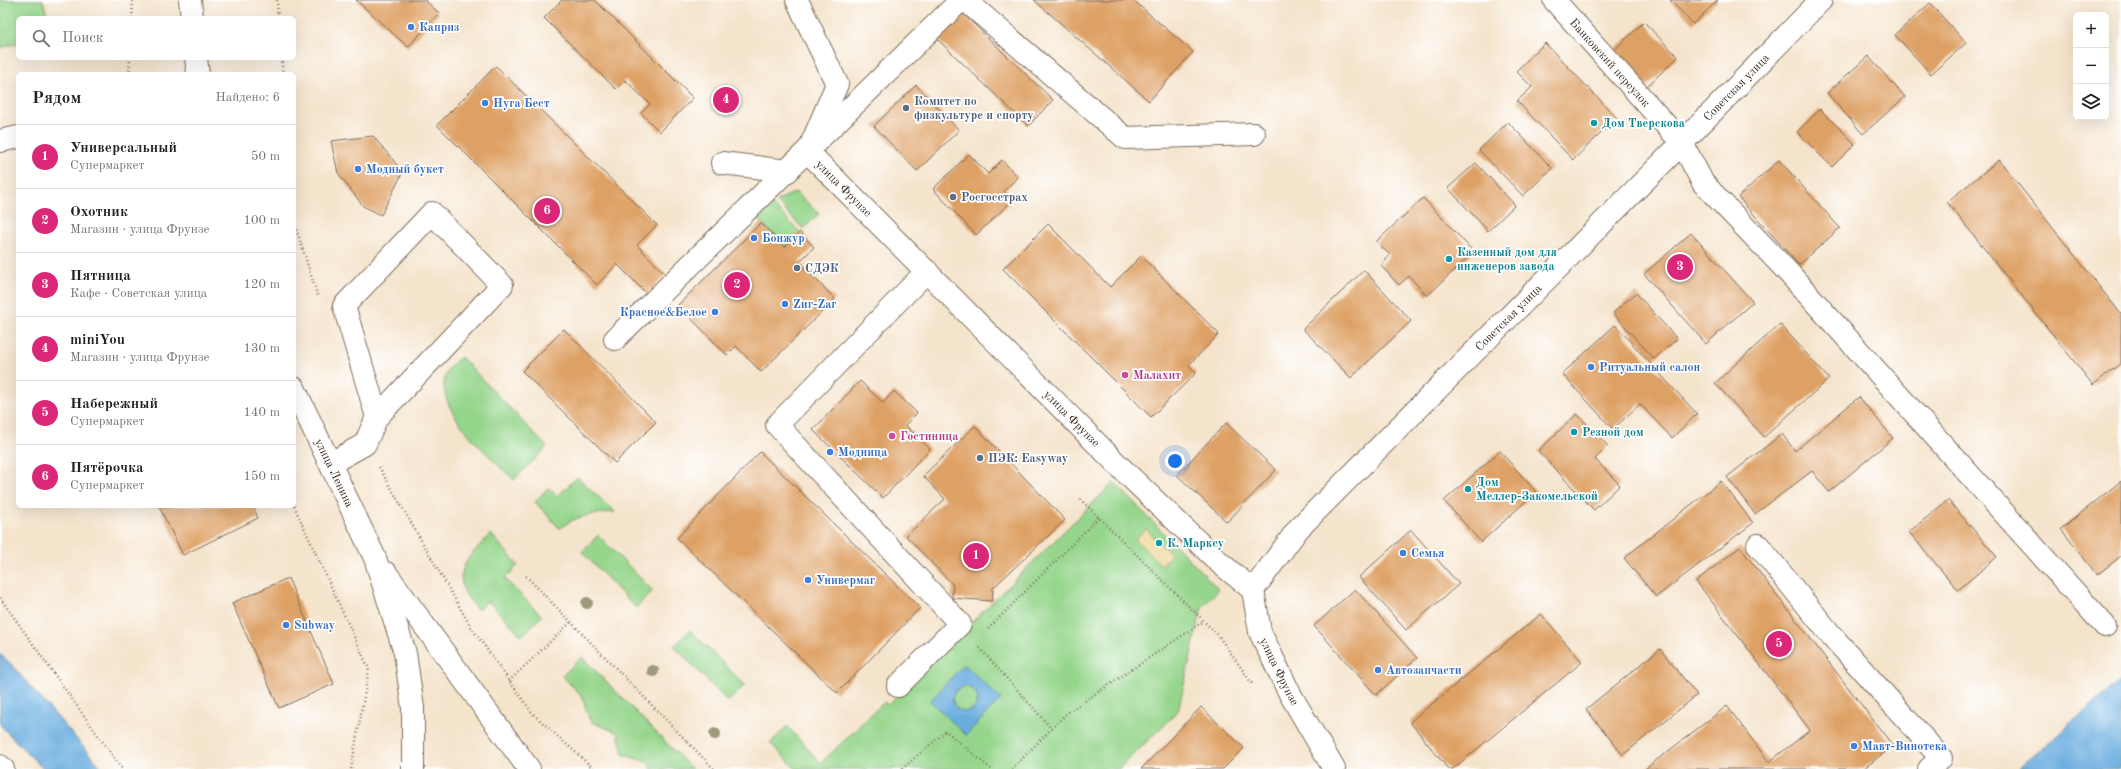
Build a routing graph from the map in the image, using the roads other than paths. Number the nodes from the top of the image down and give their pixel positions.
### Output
1 (190, 0) edge
2 (797, 0) edge
3 (961, 0) edge
4 (965, 0) edge
5 (1554, 0) edge
6 (1821, 0) edge
7 (192, 16) edge
8 (196, 60) edge
9 (198, 72) edge
10 (1254, 134) dead end
11 (16, 138) edge
12 (0, 141) edge
13 (1682, 143) junction
14 (808, 152) junction
15 (722, 163) dead end
16 (788, 171) junction
17 (926, 271) junction
18 (615, 339) dead end
19 (296, 392) edge
20 (377, 417) junction
21 (331, 463) junction
22 (1758, 546) dead end
23 (375, 558) junction
24 (1253, 590) junction
25 (2105, 626) dead end
26 (898, 686) dead end
27 (1935, 763) edge
28 (0, 766) edge
29 (3, 769) edge
30 (413, 769) edge
31 (529, 769) edge
32 (1334, 769) edge

1 - 7 street
2 - 14 street, улица Фрунзе
3 - 14 street
4 - 10 street
5 - 13 street, Банковский переулок
6 - 13 street, Советская улица
8 - 9 street
11 - 12 street
13 - 24 street, Советская улица
13 - 25 street, Банковский переулок
14 - 16 street
14 - 17 street, улица Фрунзе
15 - 16 street
16 - 18 street
17 - 24 street, улица Фрунзе
17 - 26 street
19 - 21 street, улица Ленина
20 - 20 street
20 - 21 street
21 - 23 street, улица Ленина
22 - 27 street
23 - 30 street
23 - 31 street
24 - 32 street, улица Фрунзе
28 - 29 street

